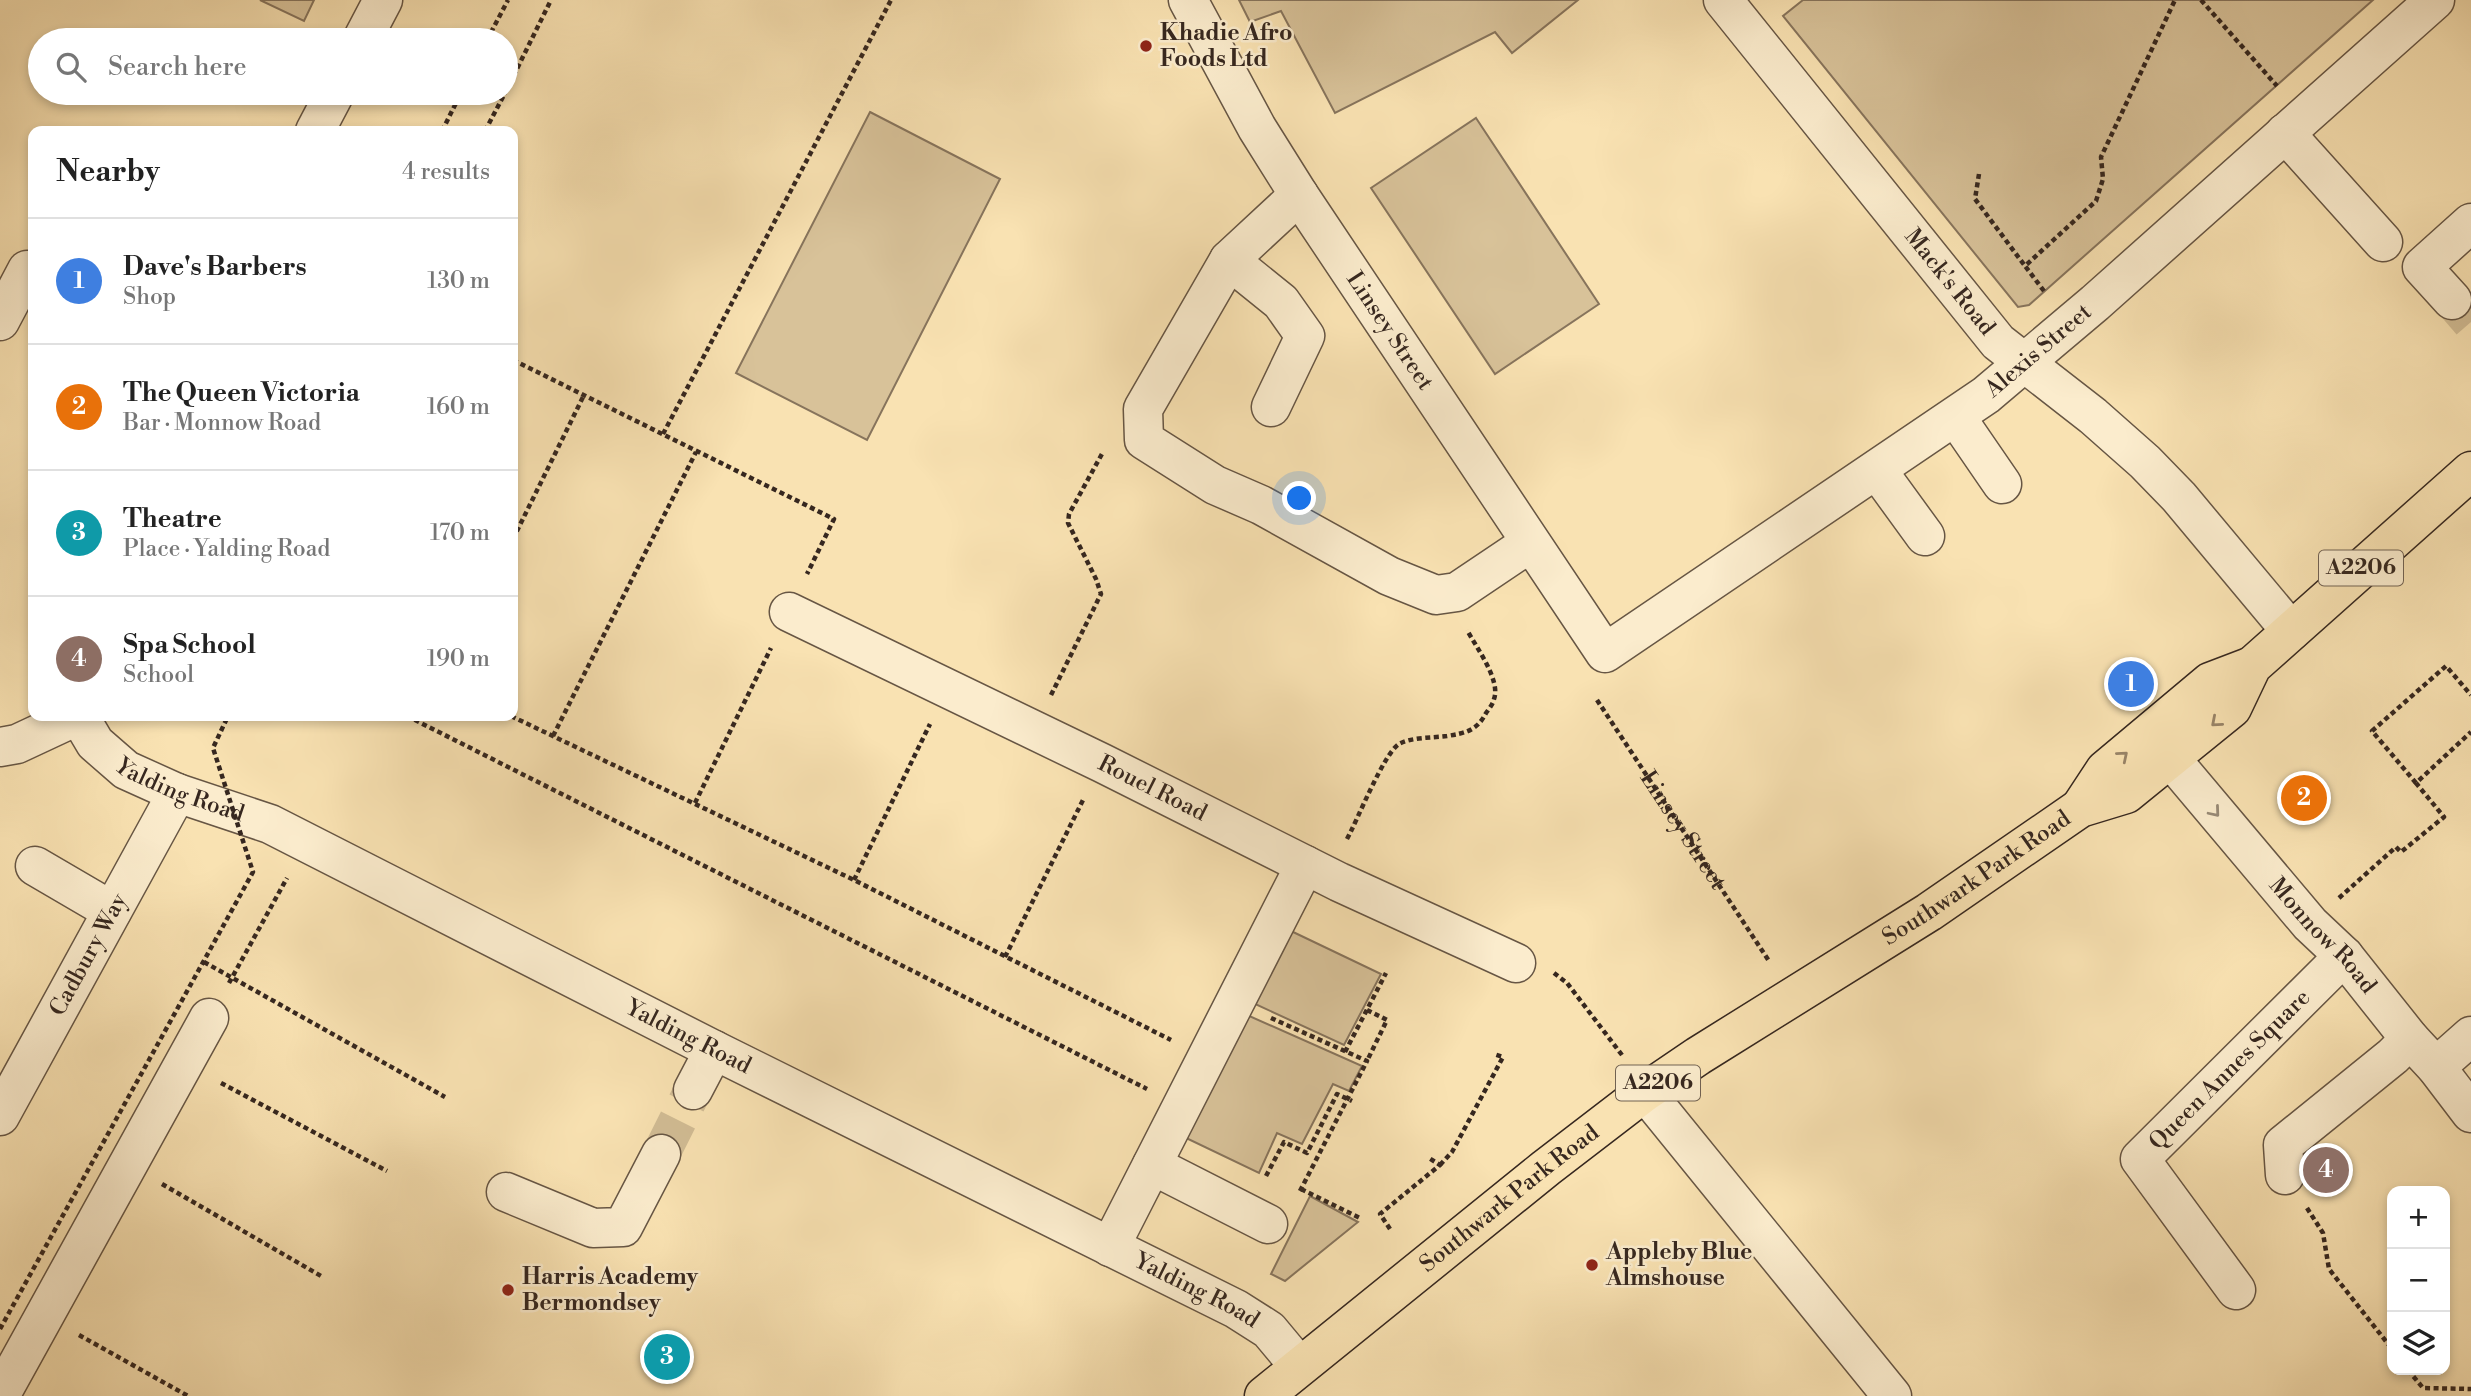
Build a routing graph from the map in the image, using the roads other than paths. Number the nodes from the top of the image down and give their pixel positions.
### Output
1 (383, 0) edge
2 (1188, 0) edge
3 (1723, 0) edge
4 (2435, 0) edge
5 (368, 28) edge
6 (329, 105) edge
7 (318, 126) edge
8 (2285, 133) junction
9 (1299, 195) junction
10 (2471, 223) edge
11 (2383, 242) dead end
12 (1229, 260) junction
13 (20, 265) edge
14 (2452, 300) tunnel mouth
15 (0, 321) edge
16 (2023, 363) junction
17 (1271, 407) dead end
18 (1956, 416) junction
19 (1877, 470) junction
20 (2471, 471) edge
21 (2002, 484) dead end
22 (1925, 536) dead end
23 (1530, 543) junction
24 (789, 612) road end
25 (2291, 631) junction
26 (1605, 653) joint
27 (2252, 666) junction
28 (67, 721) edge
29 (81, 721) edge
30 (0, 747) edge
31 (2171, 759) junction
32 (177, 793) junction
33 (2080, 808) junction
34 (1305, 865) junction
35 (35, 866) dead end
36 (112, 911) junction
37 (2344, 956) junction
38 (1516, 963) road end
39 (209, 1018) road end
40 (2471, 1036) edge
41 (2410, 1039) junction
42 (714, 1050) junction
43 (2436, 1066) junction
44 (693, 1090) tunnel mouth
45 (1645, 1093) junction
46 (2471, 1113) edge
47 (0, 1116) edge
48 (661, 1154) tunnel mouth
49 (1152, 1165) junction
50 (2285, 1175) road end
51 (506, 1192) dead end
52 (1268, 1224) dead end
53 (1110, 1247) junction
54 (2236, 1290) dead end
55 (1299, 1366) junction
56 (0, 1396) edge
57 (1264, 1396) edge
58 (1892, 1396) edge

1 - 5 street
2 - 9 street, Linsey Street
3 - 16 street, Mack's Road
4 - 8 street, Alexis Street
6 - 7 street
8 - 11 street
8 - 16 street, Alexis Street
9 - 12 street
9 - 23 street, Linsey Street
10 - 14 street
12 - 17 street
12 - 23 street
13 - 15 street
16 - 18 street, Alexis Street
16 - 25 street, Mack's Road
18 - 19 street, Alexis Street
18 - 21 street
19 - 22 street
19 - 26 street, Alexis Street
20 - 25 main road, Southwark Park Road / A2206
23 - 26 street, Linsey Street
24 - 34 street, Rouel Road
25 - 27 main road, Southwark Park Road / A2206
27 -> 31 main road, Southwark Park Road / A2206
33 -> 27 main road, Southwark Park Road / A2206
28 - 30 street
29 - 32 street, Yalding Road
31 - 33 main road, Southwark Park Road / A2206
31 -> 37 street, Monnow Road
32 - 36 street, Cadbury Way
32 - 42 street, Yalding Road
33 - 45 main road, Southwark Park Road / A2206
34 - 38 street, Rouel Road
34 - 49 street
35 - 36 street
36 - 47 street, Cadbury Way
37 - 41 street, Monnow Road
37 - 54 street, Queen Annes Square
39 - 56 street
40 - 43 street
41 - 43 street, Monnow Road
41 - 50 street
42 - 44 street
42 - 53 street, Yalding Road
43 - 46 street, Monnow Road
45 - 55 main road, Southwark Park Road / A2206
45 - 58 street
48 - 51 street
49 - 52 street
49 - 53 street
53 - 55 street, Yalding Road
55 - 57 main road, Southwark Park Road / A2206

